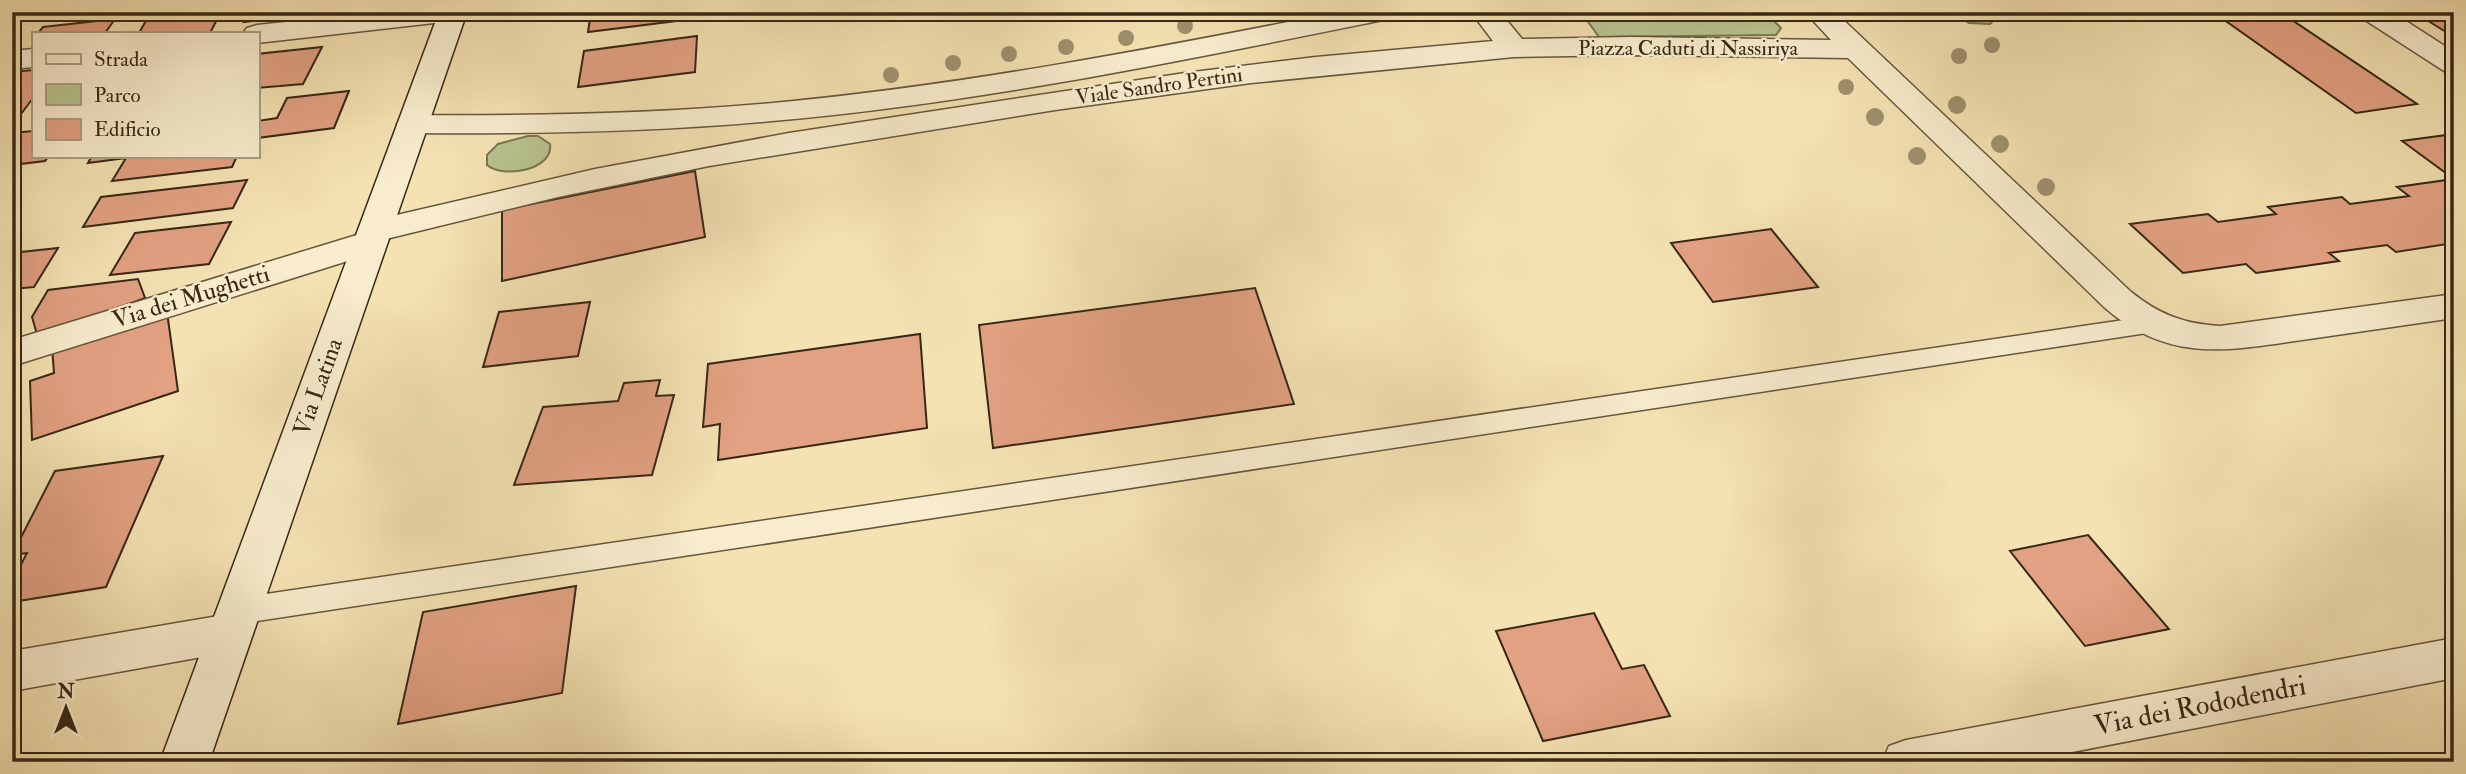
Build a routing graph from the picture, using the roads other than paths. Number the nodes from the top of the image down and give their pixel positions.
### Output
1 (19, 12) edge
2 (1383, 12) edge
3 (1485, 12) edge
4 (1819, 12) edge
5 (2372, 12) edge
6 (12, 13) edge
7 (453, 13) edge
8 (259, 34) edge
9 (1514, 48) junction
10 (1856, 49) junction
11 (32, 58) edge
12 (12, 60) edge
13 (2454, 65) edge
14 (806, 107) junction
15 (413, 124) junction
16 (575, 124) junction
17 (807, 140) junction
18 (570, 184) junction
19 (373, 236) junction
20 (2454, 306) edge
21 (2151, 325) junction
22 (12, 353) edge
23 (234, 622) junction
24 (2454, 658) edge
25 (12, 671) edge
26 (184, 762) edge
27 (1906, 762) edge

1 - 6 street
2 - 14 street, Viale Sandro Pertini
3 - 9 street
4 - 10 street, Piazza Caduti di Nassiriya
5 - 13 street
7 - 8 street
7 - 15 street, Via Latina
9 - 10 street, Piazza Caduti di Nassiriya
9 - 17 street, Viale Sandro Pertini
10 - 21 street
11 - 12 street
14 - 16 street, Viale Sandro Pertini
14 - 17 street
15 - 16 street, Viale Sandro Pertini
15 - 19 street, Via Latina
16 - 18 street
17 - 18 street, Viale Sandro Pertini
18 - 19 street, Viale Sandro Pertini
19 - 22 street, Via dei Mughetti
19 - 23 street, Via Latina
20 - 21 street
21 - 23 lane
23 - 25 street
23 - 26 street, Via Latina
24 - 27 street, Via dei Rododendri

